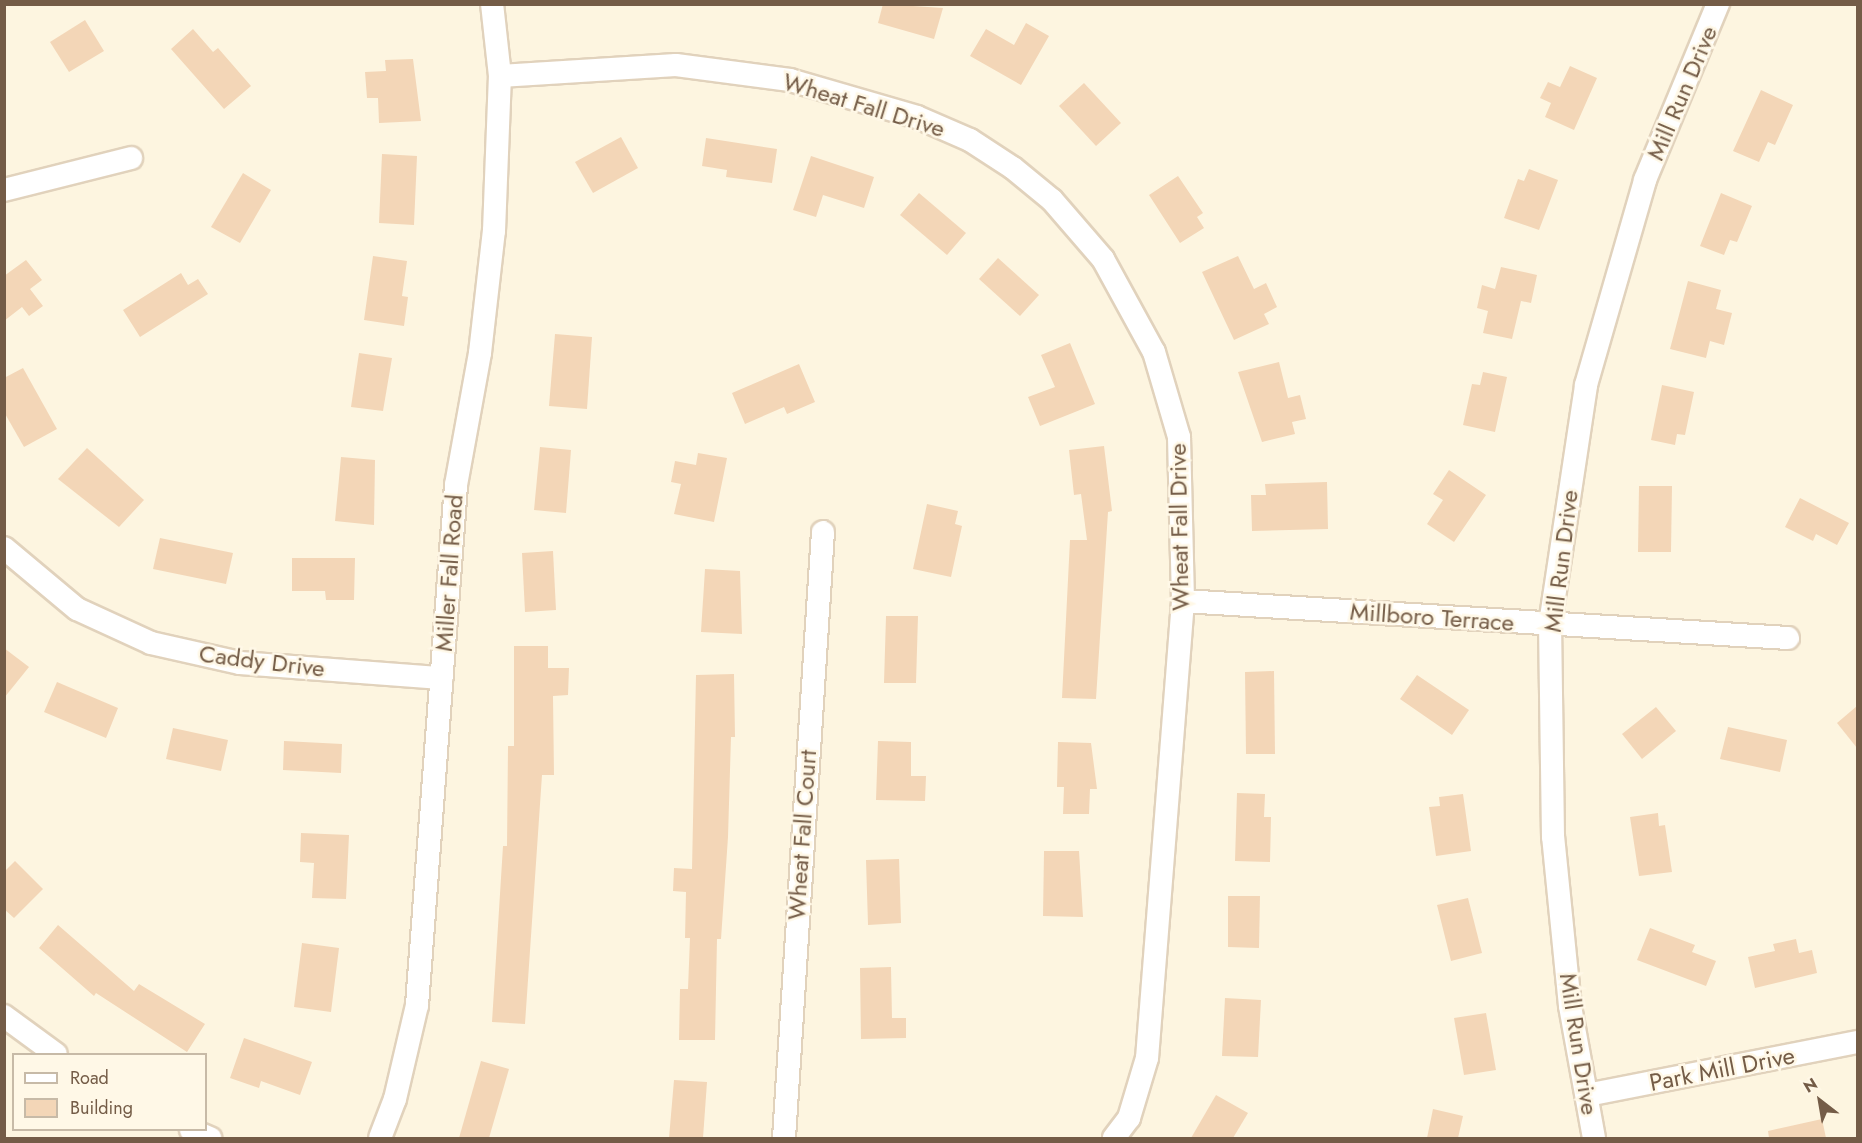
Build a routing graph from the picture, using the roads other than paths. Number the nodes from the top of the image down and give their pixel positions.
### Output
1 (492, 4) edge
2 (1718, 4) edge
3 (500, 76) junction
4 (131, 158) dead end
5 (4, 190) edge
6 (824, 532) dead end
7 (4, 548) edge
8 (1183, 601) junction
9 (1550, 624) junction
10 (1788, 638) dead end
11 (441, 678) junction
12 (4, 1016) edge
13 (1857, 1042) edge
14 (55, 1053) edge
15 (1587, 1095) junction
16 (193, 1131) edge
17 (210, 1138) edge
18 (380, 1138) edge
19 (784, 1138) edge
20 (1114, 1138) edge
21 (1594, 1138) edge

1 - 3 street, Miller Fall Road
2 - 9 street, Mill Run Drive
3 - 8 street, Wheat Fall Drive
3 - 11 street, Miller Fall Road
4 - 5 street
6 - 19 street, Wheat Fall Court
7 - 11 street, Caddy Drive
8 - 9 street, Millboro Terrace
8 - 20 street, Wheat Fall Drive
9 - 10 street, Millboro Terrace
9 - 15 street, Mill Run Drive
11 - 18 street, Miller Fall Road
12 - 14 street
13 - 15 street, Park Mill Drive
15 - 21 street, Mill Run Drive
16 - 17 street

